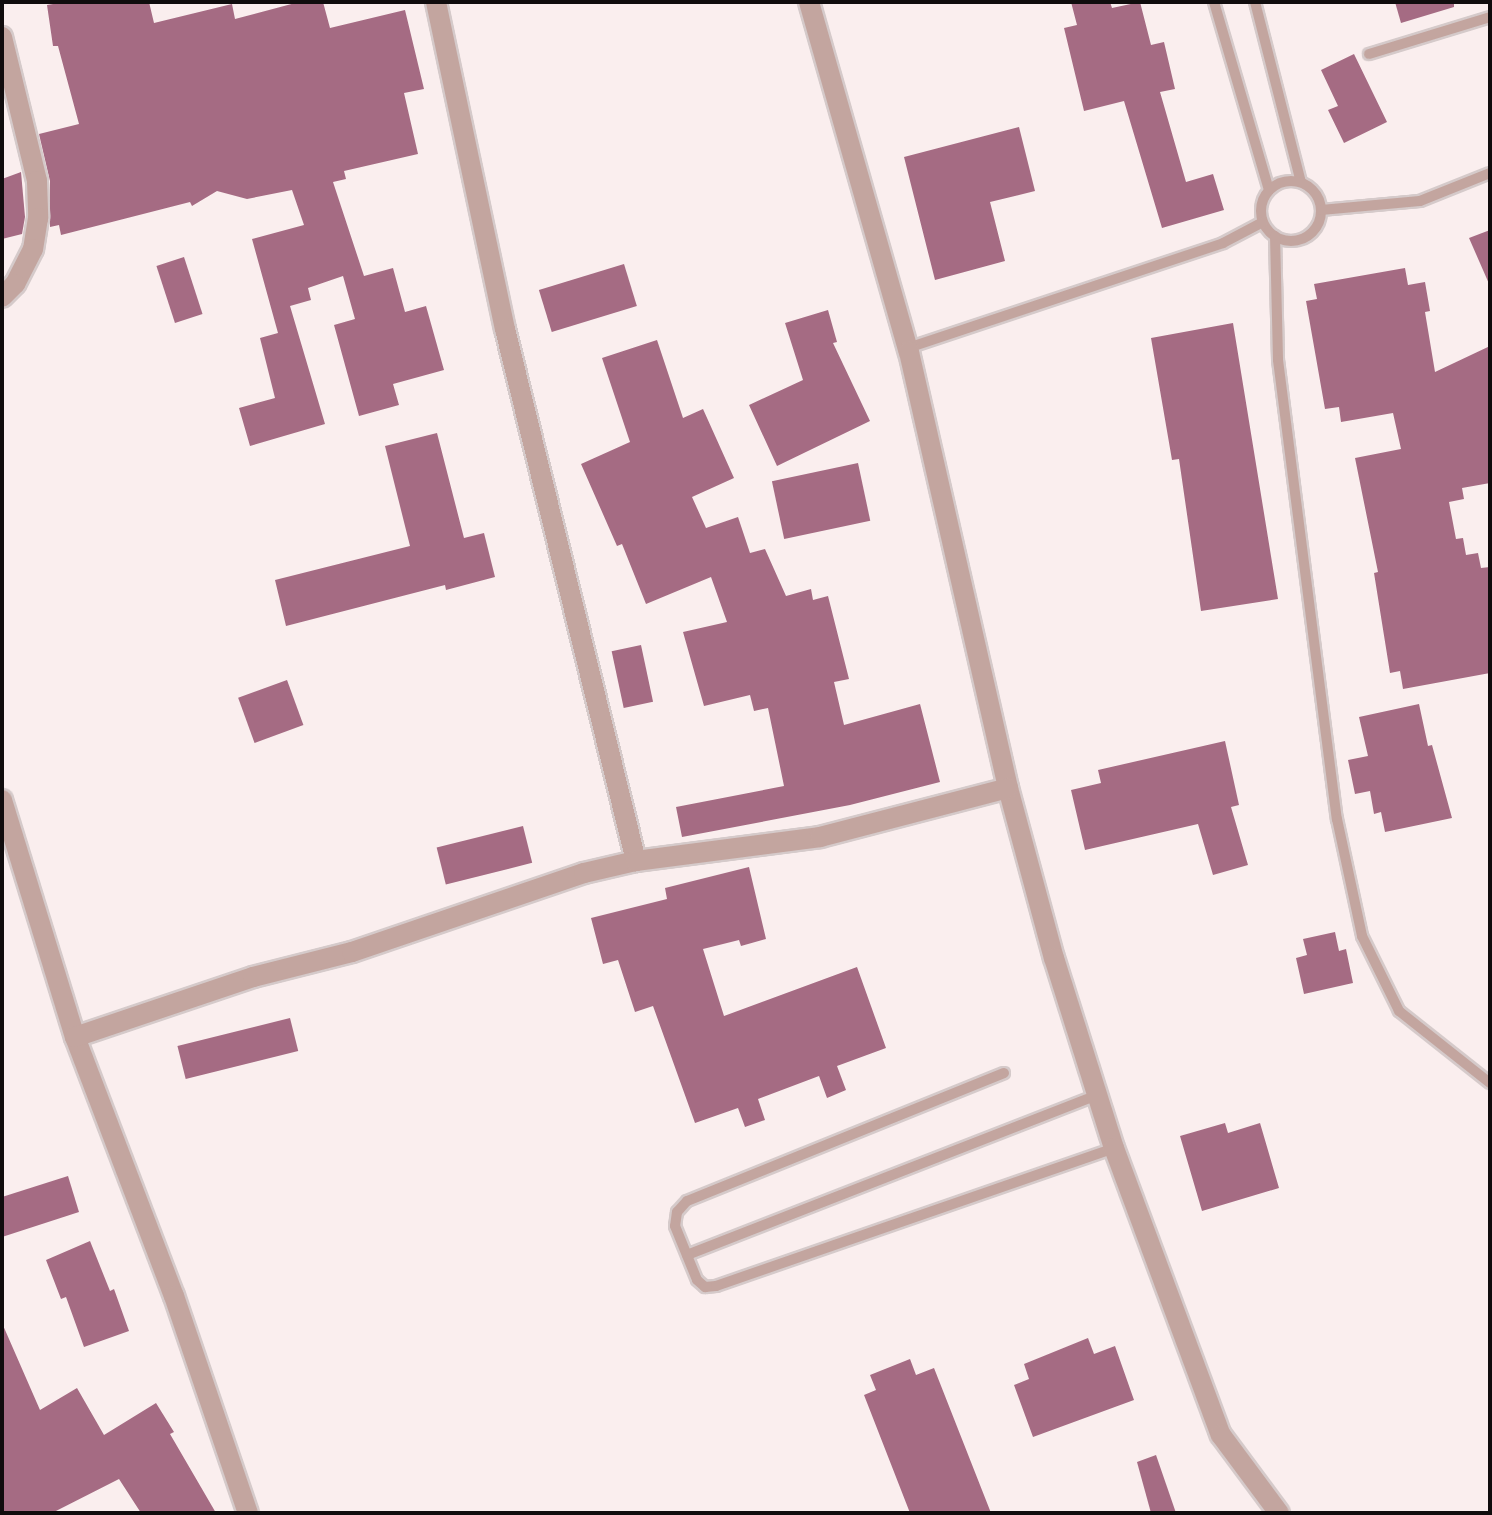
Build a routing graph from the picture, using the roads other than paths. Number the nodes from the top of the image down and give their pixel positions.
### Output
1 (436, 2) edge
2 (809, 2) edge
3 (1214, 2) edge
4 (1255, 2) edge
5 (1490, 17) edge
6 (2, 37) edge
7 (1369, 54) dead end
8 (1490, 173) edge
9 (1301, 182) junction
10 (1269, 190) junction
11 (1321, 210) junction
12 (1263, 222) junction
13 (1275, 236) junction
14 (2, 297) edge
15 (908, 348) junction
16 (1008, 788) junction
17 (2, 800) edge
18 (636, 861) junction
19 (75, 1037) junction
20 (1004, 1073) dead end
21 (1490, 1083) edge
22 (1097, 1095) junction
23 (1114, 1148) junction
24 (687, 1255) junction
25 (1275, 1512) edge
26 (248, 1513) edge

1 - 18 street
2 - 15 street
3 - 10 lane
4 - 9 lane
5 - 7 lane
6 - 14 street
8 - 11 lane
9 - 10 lane
9 - 11 lane
10 - 12 lane
11 - 13 lane
12 - 13 lane
12 - 15 lane
13 - 21 lane
15 - 16 street
16 - 18 street
16 - 22 street
17 - 19 street
18 - 19 street
19 - 26 street
20 - 24 lane
22 - 23 street
22 - 24 lane
23 - 24 lane
23 - 25 street

